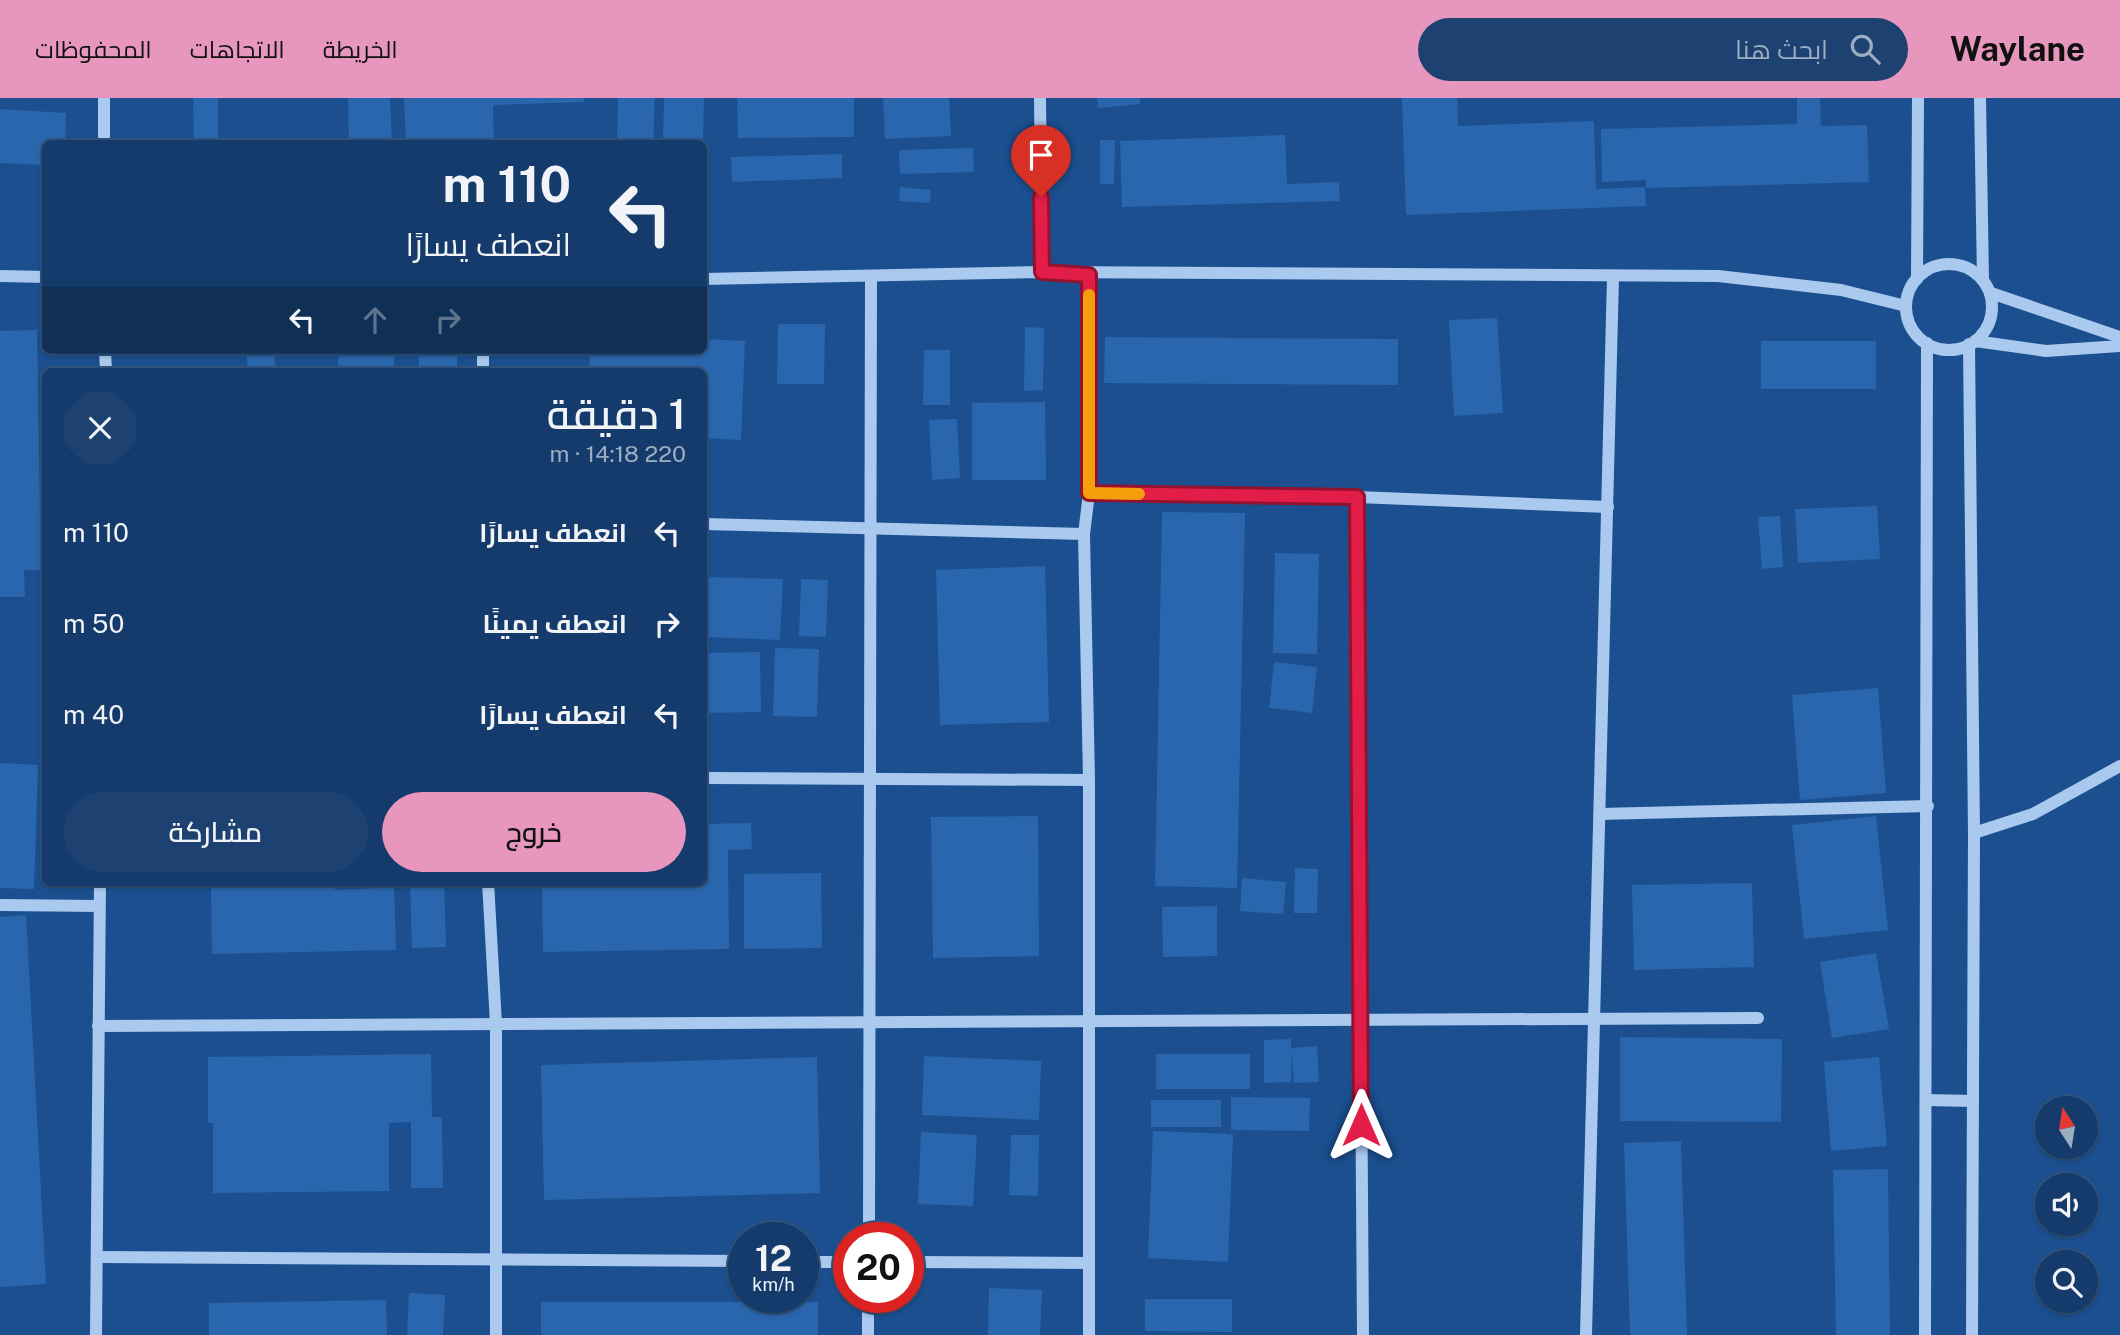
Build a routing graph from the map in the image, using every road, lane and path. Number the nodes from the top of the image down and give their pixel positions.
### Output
1 (104, 98) edge
2 (1040, 98) edge
3 (1918, 98) edge
4 (1980, 98) edge
5 (104, 140) edge
6 (1042, 272) junction
7 (1089, 275) junction
8 (0, 276) edge
9 (1614, 276) junction
10 (42, 277) edge
11 (871, 277) junction
12 (707, 279) edge
13 (1917, 279) junction
14 (1983, 280) junction
15 (1991, 293) junction
16 (1906, 306) junction
17 (2120, 337) edge
18 (1972, 343) junction
19 (1927, 344) junction
20 (2120, 346) edge
21 (1089, 493) junction
22 (1357, 497) junction
23 (1608, 507) junction
24 (707, 524) edge
25 (870, 528) junction
26 (1084, 534) junction
27 (2120, 766) edge
28 (707, 778) edge
29 (870, 779) junction
30 (1089, 780) junction
31 (1928, 806) junction
32 (1600, 814) junction
33 (1974, 832) junction
34 (100, 886) edge
35 (488, 886) edge
36 (0, 905) edge
37 (99, 906) junction
38 (1594, 1018) junction
39 (1758, 1018) dead end
40 (1360, 1020) junction
41 (1089, 1021) junction
42 (869, 1023) junction
43 (496, 1024) junction
44 (98, 1026) junction
45 (1926, 1100) junction
46 (1973, 1101) junction
47 (869, 1222) edge
48 (97, 1257) junction
49 (496, 1259) junction
50 (728, 1261) edge
51 (924, 1262) edge
52 (1089, 1263) junction
53 (869, 1313) edge
54 (96, 1335) edge
55 (496, 1335) edge
56 (868, 1335) edge
57 (1089, 1335) edge
58 (1363, 1335) edge
59 (1586, 1335) edge
60 (1925, 1335) edge
61 (1972, 1335) edge

1 - 5 street
2 - 6 street
3 - 13 street
4 - 14 street
6 - 7 street
6 - 11 street
7 - 9 street
7 - 21 street
8 - 10 street
9 - 16 street
9 - 23 street
11 - 12 street
11 - 25 street
13 - 14 street
13 - 16 street
14 - 15 street
15 - 17 street
15 - 18 street
16 - 19 street
18 - 19 street
18 - 20 street
18 - 33 street
19 - 31 street
21 - 22 street
21 - 26 street
22 - 23 street
22 - 40 street
23 - 32 street
24 - 25 street
25 - 26 street
25 - 29 street
26 - 30 street
27 - 33 street
28 - 29 street
29 - 30 street
29 - 42 street
30 - 41 street
31 - 32 street
31 - 45 street
32 - 38 street
33 - 46 street
34 - 37 street
35 - 43 street
36 - 37 street
37 - 44 street
38 - 39 street
38 - 40 street
38 - 59 street
40 - 41 street
40 - 58 street
41 - 42 street
41 - 52 street
42 - 43 street
42 - 47 street
43 - 44 street
43 - 49 street
44 - 48 street
45 - 46 street
45 - 60 street
46 - 61 street
48 - 49 street
48 - 54 street
49 - 50 street
49 - 55 street
51 - 52 street
52 - 57 street
53 - 56 street

